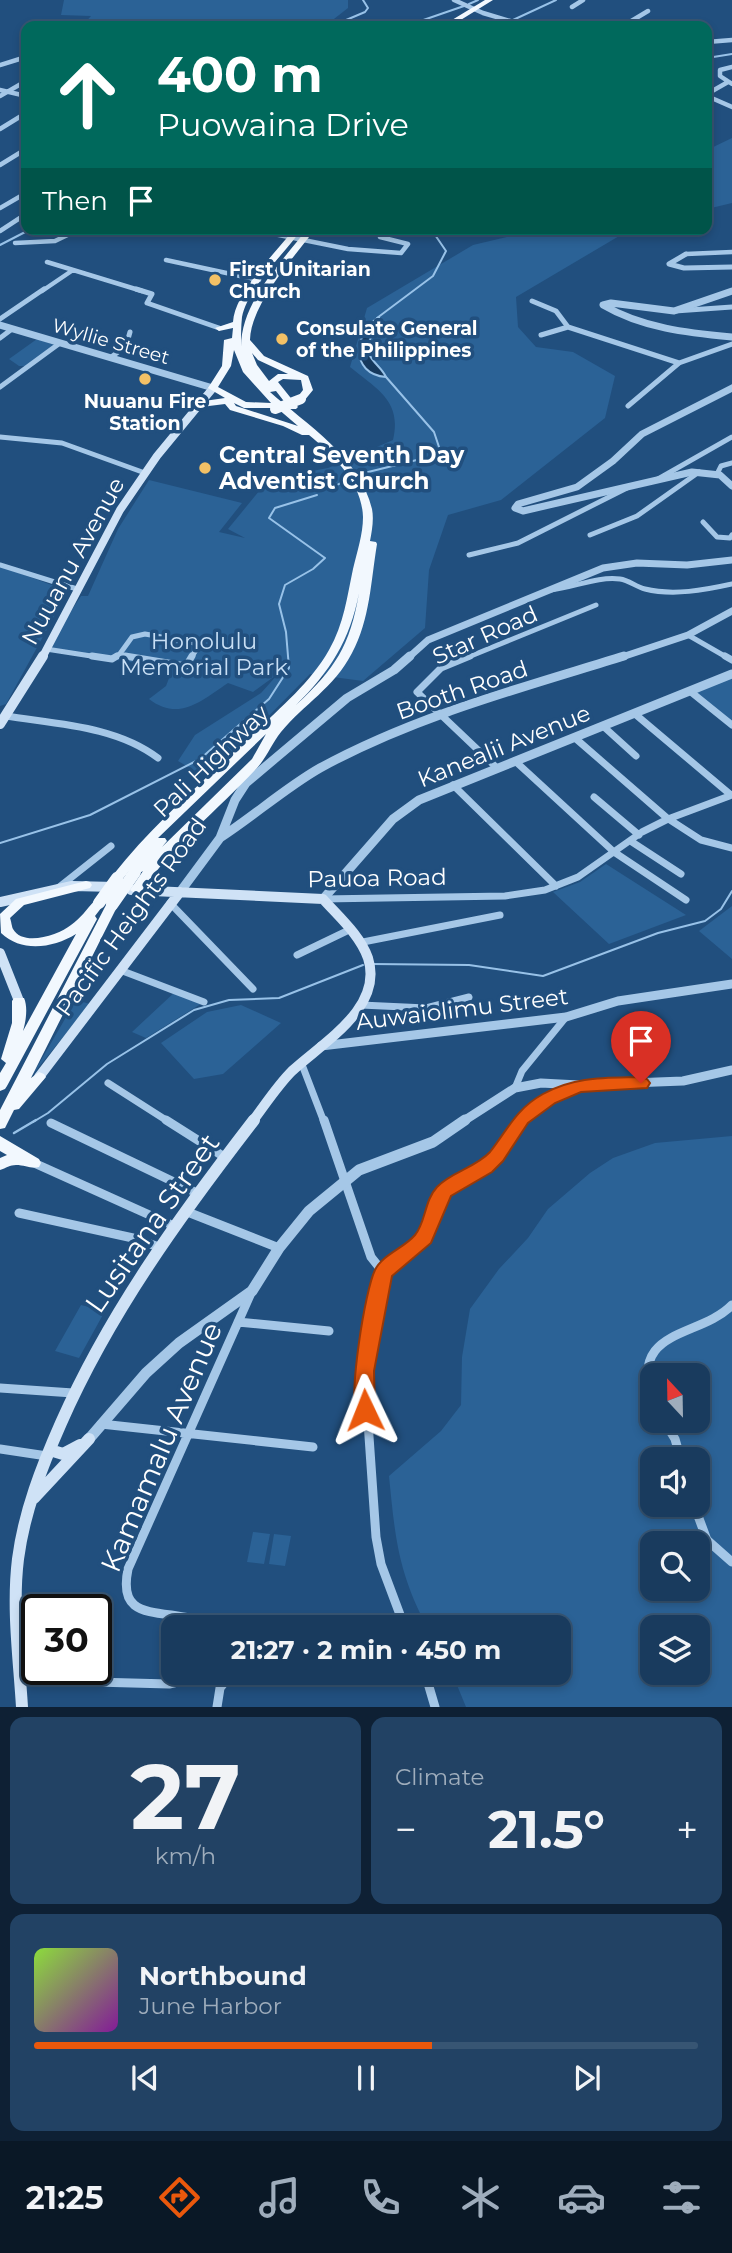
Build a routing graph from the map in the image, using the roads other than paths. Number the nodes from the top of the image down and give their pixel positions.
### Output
1 (454, 0) edge
2 (490, 0) edge
3 (501, 0) edge
4 (583, 0) edge
5 (572, 7) dead end
6 (476, 10) junction
7 (648, 10) dead end
8 (455, 21) edge
9 (464, 21) edge
10 (511, 21) edge
11 (631, 21) edge
12 (732, 40) edge
13 (712, 42) edge
14 (21, 59) edge
15 (0, 65) edge
16 (732, 66) edge
17 (730, 83) edge
18 (21, 84) edge
19 (0, 90) edge
20 (8, 92) junction
21 (712, 92) edge
22 (21, 95) edge
23 (0, 96) edge
24 (712, 97) edge
25 (732, 107) edge
26 (21, 116) edge
27 (0, 128) edge
28 (21, 152) edge
29 (0, 164) edge
30 (21, 196) edge
31 (0, 208) edge
32 (21, 217) edge
33 (0, 231) edge
34 (68, 235) edge
35 (266, 235) edge
36 (294, 235) edge
37 (299, 235) edge
38 (306, 235) edge
39 (380, 237) dead end
40 (304, 238) junction
41 (15, 243) dead end
42 (286, 246) junction
43 (732, 252) edge
44 (686, 254) joint
45 (166, 260) dead end
46 (47, 262) dead end
47 (732, 267) edge
48 (73, 270) junction
49 (260, 281) junction
50 (732, 291) edge
51 (533, 301) dead end
52 (732, 307) edge
53 (674, 311) junction
54 (0, 319) edge
55 (235, 323) junction
56 (0, 325) edge
57 (568, 327) junction
58 (219, 328) junction
59 (12, 329) junction
60 (130, 332) dead end
61 (229, 335) junction
62 (541, 335) dead end
63 (245, 336) junction
64 (732, 337) edge
65 (0, 338) edge
66 (60, 343) junction
67 (732, 344) edge
68 (110, 358) junction
69 (679, 363) junction
70 (0, 387) edge
71 (213, 388) junction
72 (732, 388) edge
73 (227, 401) junction
74 (297, 401) junction
75 (628, 406) dead end
76 (274, 408) junction
77 (194, 409) junction
78 (732, 437) edge
79 (0, 438) edge
80 (351, 463) junction
81 (732, 463) edge
82 (700, 472) junction
83 (145, 473) junction
84 (717, 474) junction
85 (361, 478) junction
86 (654, 481) junction
87 (732, 486) edge
88 (627, 488) junction
89 (704, 522) dead end
90 (590, 535) dead end
91 (732, 535) edge
92 (469, 555) dead end
93 (732, 560) edge
94 (0, 565) edge
95 (732, 584) edge
96 (77, 589) junction
97 (546, 590) junction
98 (596, 605) dead end
99 (732, 611) edge
100 (688, 635) junction
101 (46, 649) junction
102 (119, 655) junction
103 (732, 660) edge
104 (732, 674) edge
105 (691, 692) junction
106 (443, 714) junction
107 (635, 714) junction
108 (2, 719) edge
109 (732, 725) edge
110 (604, 727) junction
111 (276, 729) junction
112 (575, 738) junction
113 (636, 756) dead end
114 (158, 758) dead end
115 (515, 761) junction
116 (497, 768) junction
117 (453, 785) junction
118 (732, 795) edge
119 (594, 797) dead end
120 (231, 810) junction
121 (255, 813) junction
122 (668, 819) junction
123 (639, 835) junction
124 (220, 838) junction
125 (632, 842) junction
126 (111, 846) dead end
127 (732, 848) edge
128 (614, 852) junction
129 (129, 871) junction
130 (681, 874) dead end
131 (86, 885) junction
132 (556, 886) junction
133 (58, 888) junction
134 (136, 890) junction
135 (180, 892) junction
136 (323, 899) junction
137 (687, 900) dead end
138 (0, 902) edge
139 (170, 903) junction
140 (106, 904) junction
141 (500, 915) dead end
142 (351, 929) junction
143 (363, 942) junction
144 (0, 953) edge
145 (296, 955) dead end
146 (120, 970) junction
147 (732, 984) edge
148 (253, 989) dead end
149 (469, 997) dead end
150 (19, 1001) joint
151 (204, 1002) dead end
152 (361, 1005) junction
153 (566, 1017) junction
154 (319, 1046) junction
155 (301, 1062) junction
156 (732, 1070) edge
157 (0, 1073) edge
158 (39, 1077) joint
159 (108, 1083) dead end
160 (579, 1085) junction
161 (0, 1086) edge
162 (514, 1088) junction
163 (2, 1120) edge
164 (51, 1123) dead end
165 (0, 1141) edge
166 (226, 1157) junction
167 (34, 1163) junction
168 (0, 1165) edge
169 (345, 1180) junction
170 (199, 1194) junction
171 (185, 1211) junction
172 (19, 1213) dead end
173 (174, 1226) junction
174 (159, 1247) junction
175 (279, 1248) junction
176 (383, 1272) junction
177 (252, 1291) junction
178 (732, 1305) edge
179 (238, 1322) junction
180 (329, 1331) dead end
181 (650, 1363) edge
182 (0, 1388) edge
183 (73, 1392) junction
184 (101, 1424) junction
185 (187, 1433) junction
186 (89, 1439) junction
187 (313, 1447) dead end
188 (0, 1450) edge
189 (48, 1453) junction
190 (33, 1498) junction
191 (698, 1517) edge
192 (732, 1562) edge
193 (171, 1615) edge
194 (400, 1615) edge
195 (20, 1680) junction
196 (161, 1684) edge
197 (222, 1685) edge
198 (429, 1685) edge
199 (22, 1707) edge
200 (217, 1707) edge
201 (435, 1707) edge

1 - 6 street
2 - 6 highway
3 - 6 highway
4 - 5 street
6 - 8 highway
6 - 9 highway
6 - 10 street
7 - 11 street
12 - 13 street
14 - 15 street
16 - 17 street
17 - 21 street
18 - 20 street
19 - 20 street
20 - 22 street
20 - 23 street
24 - 25 street
26 - 27 street
28 - 29 street
30 - 31 street
32 - 33 street
34 - 41 street
35 - 42 street
36 - 42 highway
37 - 40 street
38 - 40 highway
39 - 40 street
40 - 63 highway
42 - 49 highway
43 - 44 street
44 - 47 street
45 - 49 street
46 - 48 street
48 - 54 street
48 - 58 street
49 - 55 highway
50 - 53 street
51 - 57 street
52 - 53 street
53 - 64 street
55 - 58 highway
55 - 61 highway
55 - 80 highway, Pali Highway
56 - 59 street, Wyllie Street
57 - 62 street
57 - 69 street
58 - 61 highway
59 - 65 street
59 - 66 street, Wyllie Street
60 - 68 street
61 - 71 highway
63 - 74 highway, Pali Highway
63 - 74 highway
66 - 68 street, Wyllie Street
66 - 70 street
67 - 69 street
68 - 71 street, Wyllie Street
69 - 75 street
71 - 73 highway
71 - 76 highway
71 - 77 main road, Nuuanu Avenue
72 - 88 street
73 - 76 highway
73 - 77 highway
73 - 80 highway
74 - 76 highway, bridge
74 - 80 highway, Pali Highway
77 - 83 main road, Nuuanu Avenue
78 - 86 street
79 - 83 street
80 - 85 highway, Pali Highway
81 - 84 street
82 - 84 street
82 - 86 street
82 - 90 street
83 - 96 main road, Nuuanu Avenue
84 - 87 street
85 - 111 highway, Pali Highway
85 - 129 highway, Pali Highway
86 - 88 street
88 - 92 street
89 - 91 street
93 - 97 street, Pacific Heights Road
94 - 96 street
95 - 97 street
96 - 101 main road, Nuuanu Avenue
97 - 120 street, Pacific Heights Road
98 - 106 street, Star Road
99 - 100 street, Booth Road
100 - 103 street
100 - 106 street, Booth Road
101 - 102 street
101 - 108 main road, Nuuanu Avenue
102 - 102 street
104 - 105 street, Kanealii Avenue
105 - 107 street, Kanealii Avenue
105 - 109 street
106 - 116 street, Star Road
106 - 121 street, Booth Road
107 - 110 street, Kanealii Avenue
107 - 118 street
108 - 114 street
110 - 112 street, Kanealii Avenue
110 - 113 street
111 - 129 highway, Pali Highway
111 - 134 highway
112 - 115 street, Kanealii Avenue
112 - 122 street
115 - 116 street, Kanealii Avenue
115 - 128 street
116 - 117 street, Kanealii Avenue
117 - 132 street
117 - 136 street, Kanealii Avenue
118 - 122 street, Pauoa Road
119 - 123 street
120 - 121 street
120 - 124 street, Pacific Heights Road
121 - 124 street, Booth Road
122 - 123 street, Pauoa Road
122 - 127 street
123 - 125 street, Pauoa Road
124 - 135 street, Pacific Heights Road
125 - 128 street, Pauoa Road
125 - 130 street
126 - 133 street
128 - 132 street, Pauoa Road
128 - 137 street
129 - 140 highway, Pali Highway, bridge
131 - 133 main road, Pauoa Road
131 - 134 main road, Pauoa Road
131 - 140 highway
132 - 136 street, Pauoa Road
133 - 138 main road, Pauoa Road
134 - 135 main road, Pauoa Road
135 - 136 main road, Pauoa Road
135 - 139 main road, Pacific Heights Road
136 - 142 main road, Lusitana Street
139 - 146 main road, Pacific Heights Road
139 - 148 street
140 - 161 highway, Pali Highway
140 - 163 highway, Pali Highway
141 - 143 street
142 - 143 main road, Lusitana Street
142 - 145 street
143 - 152 main road, Lusitana Street
144 - 150 main road
146 - 151 street
146 - 158 main road, Pacific Heights Road
147 - 153 street, Auwaiolimu Street
149 - 152 street
150 - 157 highway
152 - 154 main road, Lusitana Street
153 - 154 street, Auwaiolimu Street
153 - 162 street
154 - 155 main road, Lusitana Street
155 - 166 main road, Lusitana Street
155 - 169 street
156 - 160 street
158 - 163 highway
159 - 166 street
160 - 162 street
160 - 176 street
162 - 169 street
164 - 170 street
165 - 167 highway
166 - 170 main road, Lusitana Street
167 - 168 highway
167 - 173 street
169 - 175 street
169 - 176 street
170 - 171 main road, Lusitana Street
171 - 173 main road, Lusitana Street
171 - 175 street
172 - 174 street
173 - 174 main road, Lusitana Street
174 - 183 main road, Lusitana Street
175 - 177 street
176 - 194 street
177 - 179 street, Kamamalu Avenue
177 - 184 street
178 - 181 street
179 - 180 street
179 - 185 street, Kamamalu Avenue
182 - 183 street
183 - 189 main road, Lusitana Street
184 - 185 street
184 - 186 street
185 - 187 street
185 - 193 street, Kamamalu Avenue
186 - 189 main road
186 - 190 main road
188 - 189 street
189 - 190 main road, Lusitana Street
190 - 195 main road, Lusitana Street
191 - 192 street
195 - 196 street
195 - 199 main road, Lusitana Street
197 - 200 street
198 - 201 street

